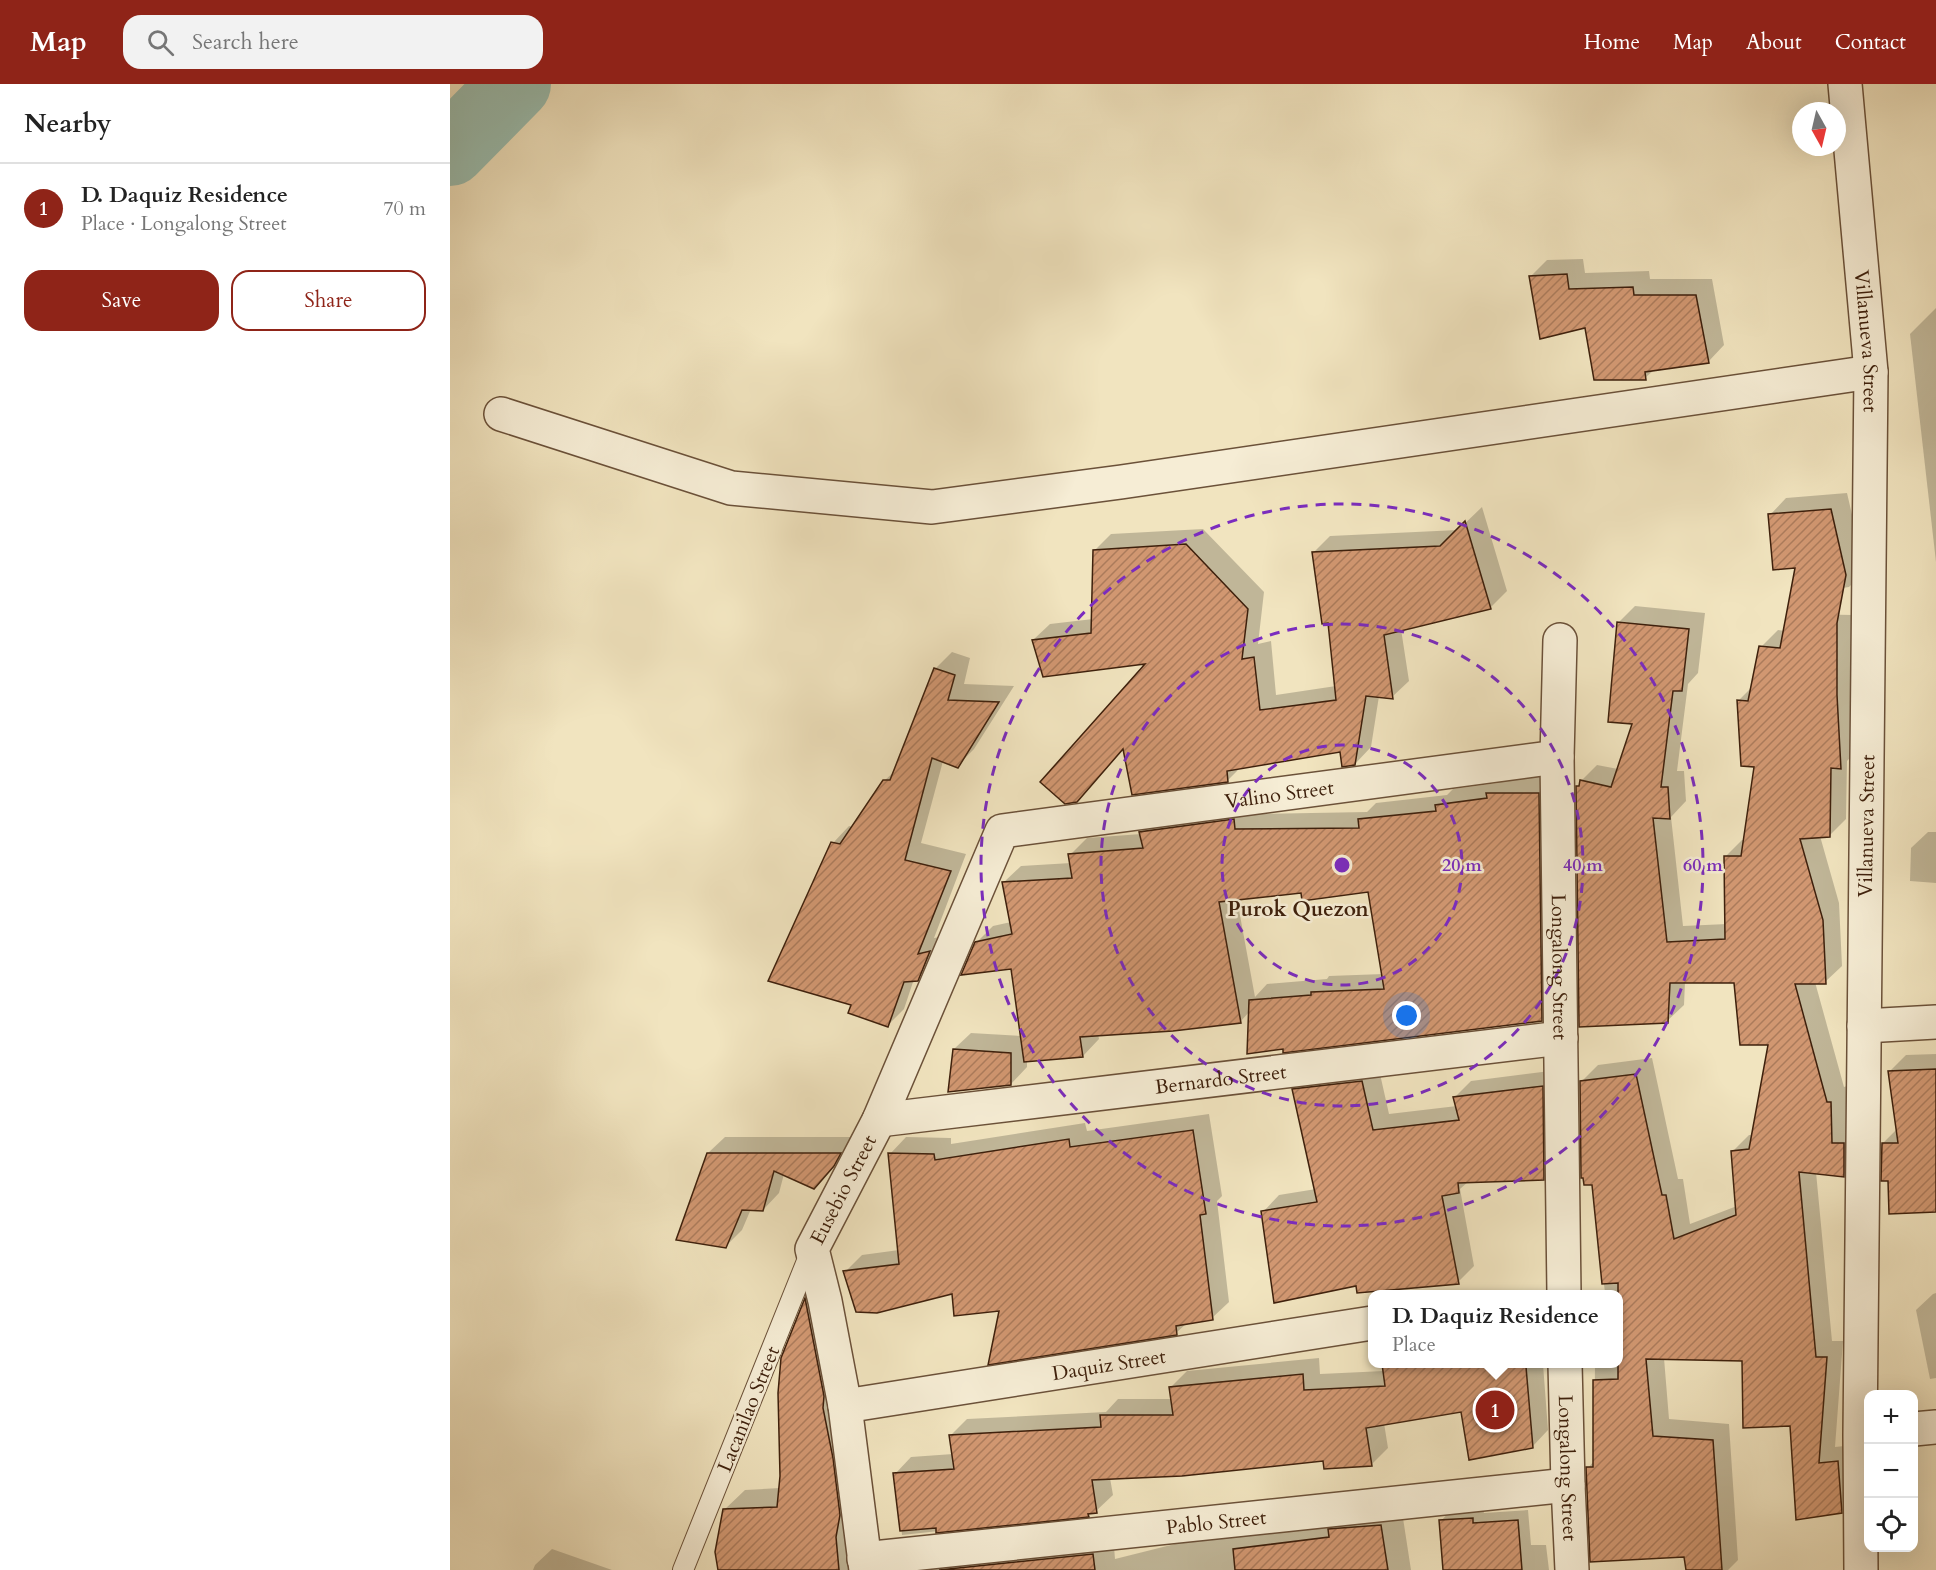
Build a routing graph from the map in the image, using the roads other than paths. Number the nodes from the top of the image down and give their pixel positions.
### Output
1 (1845, 84) edge
2 (1871, 372) junction
3 (501, 414) dead end
4 (1560, 640) dead end
5 (1557, 757) junction
6 (1002, 831) joint
7 (1936, 1022) edge
8 (1864, 1026) junction
9 (1561, 1038) junction
10 (879, 1120) junction
11 (812, 1249) junction
12 (1561, 1290) edge
13 (1368, 1324) edge
14 (1566, 1368) edge
15 (1864, 1390) edge
16 (845, 1406) junction
17 (1936, 1427) edge
18 (1918, 1429) edge
19 (1864, 1435) edge
20 (1568, 1485) junction
21 (865, 1564) edge
22 (683, 1570) edge
23 (1572, 1570) edge
24 (1861, 1570) edge

1 - 2 street, Villanueva Street
2 - 3 street
2 - 8 street, Villanueva Street
4 - 5 street, Longalong Street
5 - 6 street, Valino Street
5 - 9 street, Longalong Street
6 - 10 street, Eusebio Street
7 - 8 street
8 - 15 street, Villanueva Street
9 - 10 street, Bernardo Street
9 - 12 street, Longalong Street
10 - 11 street, Eusebio Street
11 - 16 street, Eusebio Street
11 - 22 lane, Lacanilao Street
13 - 16 street, Daquiz Street
14 - 20 street, Longalong Street
16 - 21 street, Eusebio Street
17 - 18 street
19 - 24 street, Villanueva Street
20 - 21 street, Pablo Street
20 - 23 street, Longalong Street

